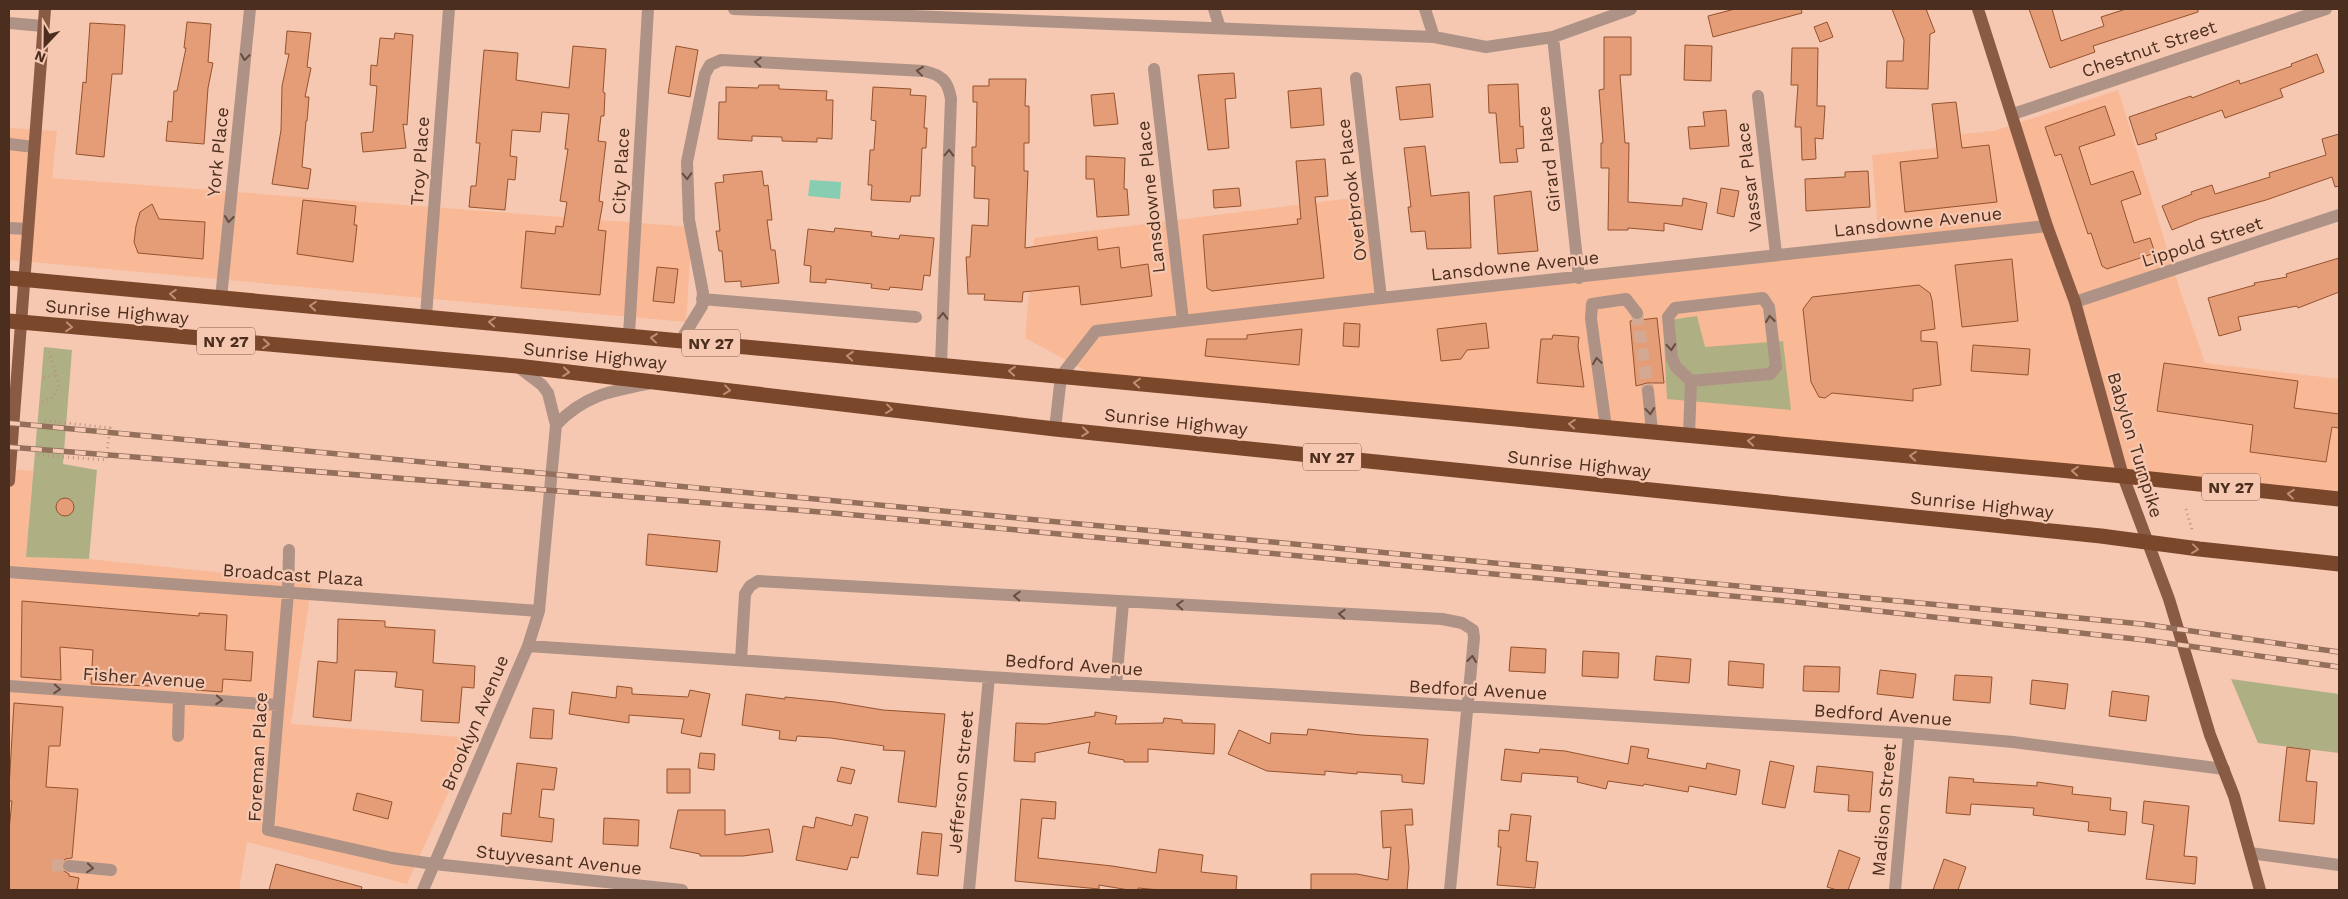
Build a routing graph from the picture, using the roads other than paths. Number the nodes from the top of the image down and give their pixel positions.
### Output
1 (45, 9) edge
2 (250, 9) edge
3 (450, 9) edge
4 (648, 9) edge
5 (734, 9) edge
6 (1214, 9) edge
7 (1425, 9) edge
8 (1631, 9) edge
9 (1978, 9) edge
10 (2326, 9) edge
11 (1008, 14) edge
12 (9, 23) edge
13 (43, 26) junction
14 (1220, 28) junction
15 (1553, 36) junction
16 (1434, 37) junction
17 (1154, 69) dead end
18 (1356, 78) dead end
19 (1758, 96) dead end
20 (2013, 114) junction
21 (9, 144) edge
22 (34, 147) junction
23 (2339, 214) edge
24 (2047, 226) junction
25 (9, 228) edge
26 (27, 229) junction
27 (1776, 254) junction
28 (1579, 278) junction
29 (16, 279) edge
30 (222, 298) junction
31 (702, 298) junction
32 (1382, 298) junction
33 (2075, 302) junction
34 (1637, 313) dead end
35 (426, 316) junction
36 (916, 317) dead end
37 (15, 321) edge
38 (1183, 321) junction
39 (629, 335) junction
40 (681, 340) junction
41 (941, 364) junction
42 (518, 366) junction
43 (1061, 376) junction
44 (1691, 381) junction
45 (659, 382) junction
46 (1648, 390) tunnel mouth
47 (556, 425) junction
48 (1606, 427) junction
49 (1055, 429) junction
50 (1652, 432) junction
51 (1688, 435) junction
52 (2123, 476) junction
53 (9, 481) edge
54 (2339, 499) edge
55 (2147, 542) junction
56 (289, 550) dead end
57 (2339, 564) edge
58 (9, 572) edge
59 (288, 593) junction
60 (1123, 602) junction
61 (539, 611) junction
62 (528, 646) junction
63 (735, 660) junction
64 (989, 677) junction
65 (1116, 685) junction
66 (9, 686) edge
67 (179, 698) junction
68 (278, 704) junction
69 (1467, 707) junction
70 (1909, 733) junction
71 (178, 736) dead end
72 (2224, 769) junction
73 (2250, 853) junction
74 (434, 864) junction
75 (2339, 865) edge
76 (69, 866) tunnel mouth
77 (112, 870) dead end
78 (423, 890) edge
79 (682, 890) edge
80 (969, 890) edge
81 (1450, 890) edge
82 (1895, 890) edge
83 (2260, 890) edge

1 - 13 main road
2 -> 30 street, York Place
3 - 35 street, Troy Place
4 - 39 street, City Place
5 - 11 street
6 - 14 street
7 - 16 street
8 - 15 street
9 - 20 main road, Babylon Turnpike
10 - 20 street, Chestnut Street
11 - 14 street
12 - 13 street
13 - 22 main road
14 - 16 street
15 - 16 street
15 - 28 street, Girard Place
17 - 38 street, Lansdowne Place
18 - 32 street, Overbrook Place
19 - 27 street, Vassar Place
20 - 24 main road, Babylon Turnpike
21 - 22 street
22 - 26 main road
23 - 33 street, Lippold Street
24 - 27 street, Lansdowne Avenue
24 - 33 main road, Babylon Turnpike
25 - 26 street
26 - 29 main road
27 - 28 street, Lansdowne Avenue
28 - 32 street, Lansdowne Avenue
30 -> 29 highway, Sunrise Highway / NY 27
29 - 37 main road
35 -> 30 highway, Sunrise Highway / NY 27
31 - 36 street
31 - 40 street
41 -> 31 street
32 - 38 street, Lansdowne Avenue
33 - 52 main road, Babylon Turnpike
48 -> 34 street
39 -> 35 highway, Sunrise Highway / NY 27
37 -> 42 highway, Sunrise Highway / NY 27
37 - 53 main road
38 - 43 street, Lansdowne Avenue
40 -> 39 highway, Sunrise Highway / NY 27
41 -> 40 highway, Sunrise Highway / NY 27
43 -> 41 highway, Sunrise Highway / NY 27
42 -> 45 highway, Sunrise Highway / NY 27
42 - 47 street
48 -> 43 highway, Sunrise Highway / NY 27
43 - 49 street
44 -> 44 street
44 - 51 street
45 - 47 street
45 -> 49 highway, Sunrise Highway / NY 27
46 -> 50 street
47 - 61 street
48 - 50 highway, Sunrise Highway / NY 27
49 -> 55 highway, Sunrise Highway / NY 27
50 - 51 highway, Sunrise Highway / NY 27
52 -> 51 highway, Sunrise Highway / NY 27
54 -> 52 highway, Sunrise Highway / NY 27
52 - 55 main road, Babylon Turnpike
55 -> 57 highway, Sunrise Highway / NY 27
55 - 72 main road, Babylon Turnpike
56 - 59 street, Foreman Place
58 - 59 street, Broadcast Plaza
59 - 61 street, Broadcast Plaza
59 - 68 street, Foreman Place
60 -> 63 street
60 - 65 street
69 -> 60 street
61 - 62 street
62 - 63 street, Brooklyn Avenue
62 - 74 street, Brooklyn Avenue
63 - 64 street, Bedford Avenue
64 - 65 street, Bedford Avenue
64 - 80 street, Jefferson Street
65 - 69 street, Bedford Avenue
66 -> 67 street, Fisher Avenue
67 -> 68 street, Fisher Avenue
67 - 71 street
68 - 74 street, Foreman Place
69 - 70 street, Bedford Avenue
69 - 81 street
70 - 72 street, Bedford Avenue
70 - 82 street, Madison Street
72 - 73 main road, Babylon Turnpike
73 - 75 street
73 - 83 main road, Babylon Turnpike
74 - 78 street, Brooklyn Avenue
74 - 79 street, Stuyvesant Avenue
76 -> 77 street

